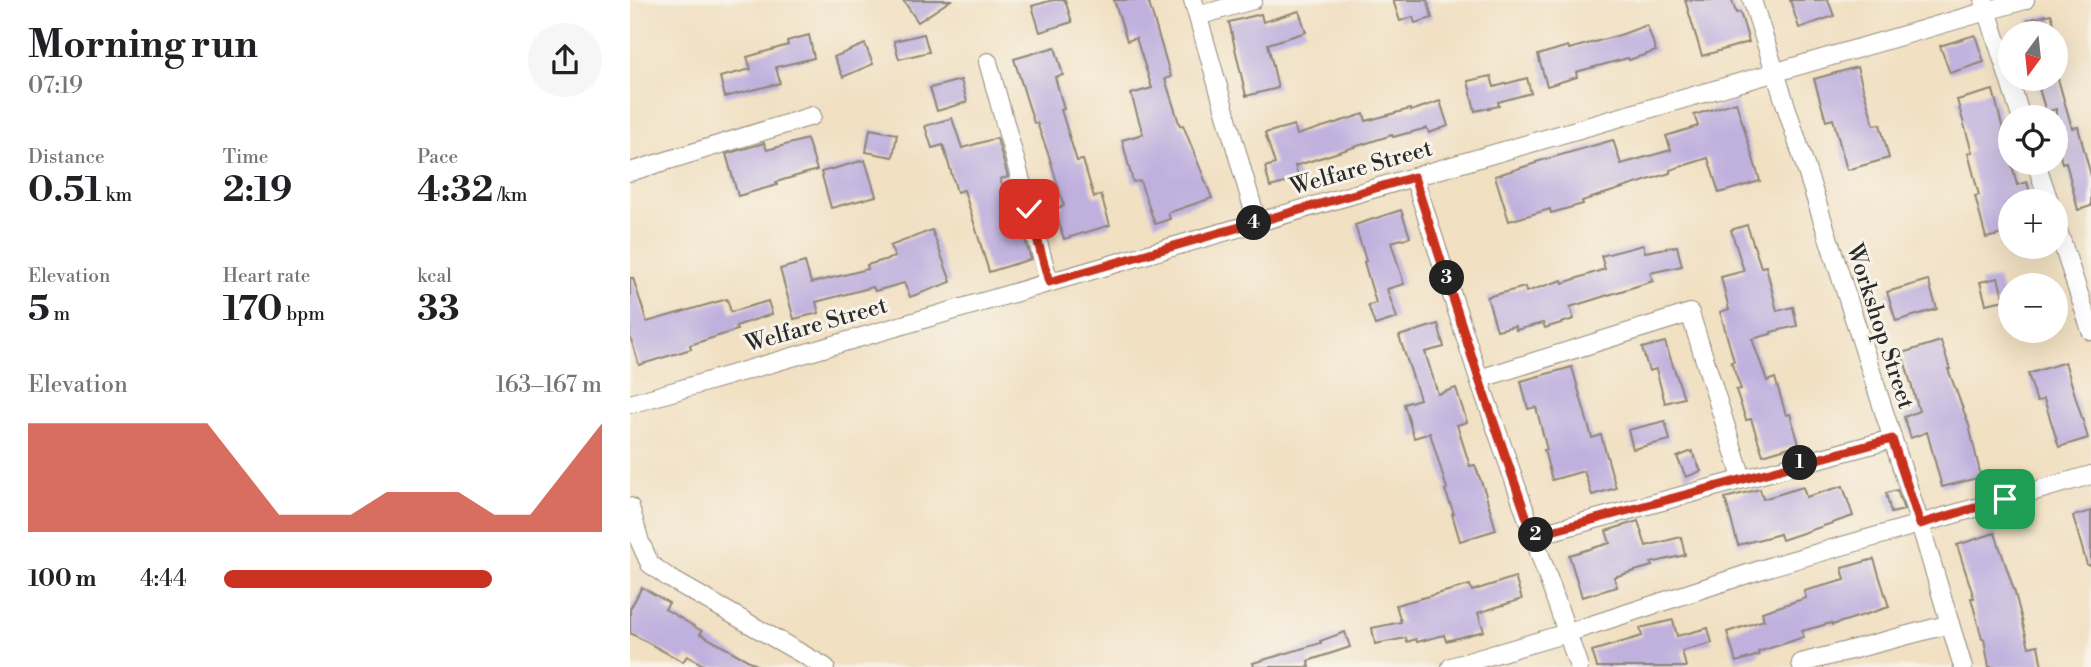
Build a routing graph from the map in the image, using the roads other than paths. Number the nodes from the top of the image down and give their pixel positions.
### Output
1 (1253, 0) edge
2 (1752, 0) edge
3 (2025, 0) edge
4 (1985, 6) edge
5 (1196, 8) edge
6 (988, 62) dead end
7 (1774, 72) junction
8 (2017, 105) edge
9 (812, 116) dead end
10 (630, 172) edge
11 (1414, 177) junction
12 (1257, 222) junction
13 (2067, 259) edge
14 (1049, 282) junction
15 (2091, 331) edge
16 (1479, 379) junction
17 (630, 404) edge
18 (1892, 439) junction
19 (2091, 475) edge
20 (1742, 478) junction
21 (630, 507) edge
22 (1920, 524) junction
23 (1533, 536) junction
24 (1950, 624) junction
25 (1567, 634) junction
26 (825, 667) edge
27 (1451, 667) edge
28 (1579, 667) edge
29 (1802, 667) edge
30 (1963, 667) edge

1 - 5 street
2 - 7 street, Workshop Street
3 - 4 street, Welfare Street
4 - 7 street, Welfare Street
4 - 8 street
5 - 12 street
6 - 14 street
7 - 11 street, Welfare Street
7 - 18 street, Workshop Street
9 - 10 street
11 - 12 street, Welfare Street
11 - 16 street
12 - 14 street, Welfare Street
13 - 15 street
14 - 17 street, Welfare Street
16 - 20 street
16 - 23 street
18 - 20 street
18 - 22 street, Workshop Street
19 - 22 street
20 - 23 street
21 - 26 street
22 - 24 street, Workshop Street
22 - 25 street
23 - 25 street
24 - 29 street
24 - 30 street, Workshop Street
25 - 27 street
25 - 28 street

